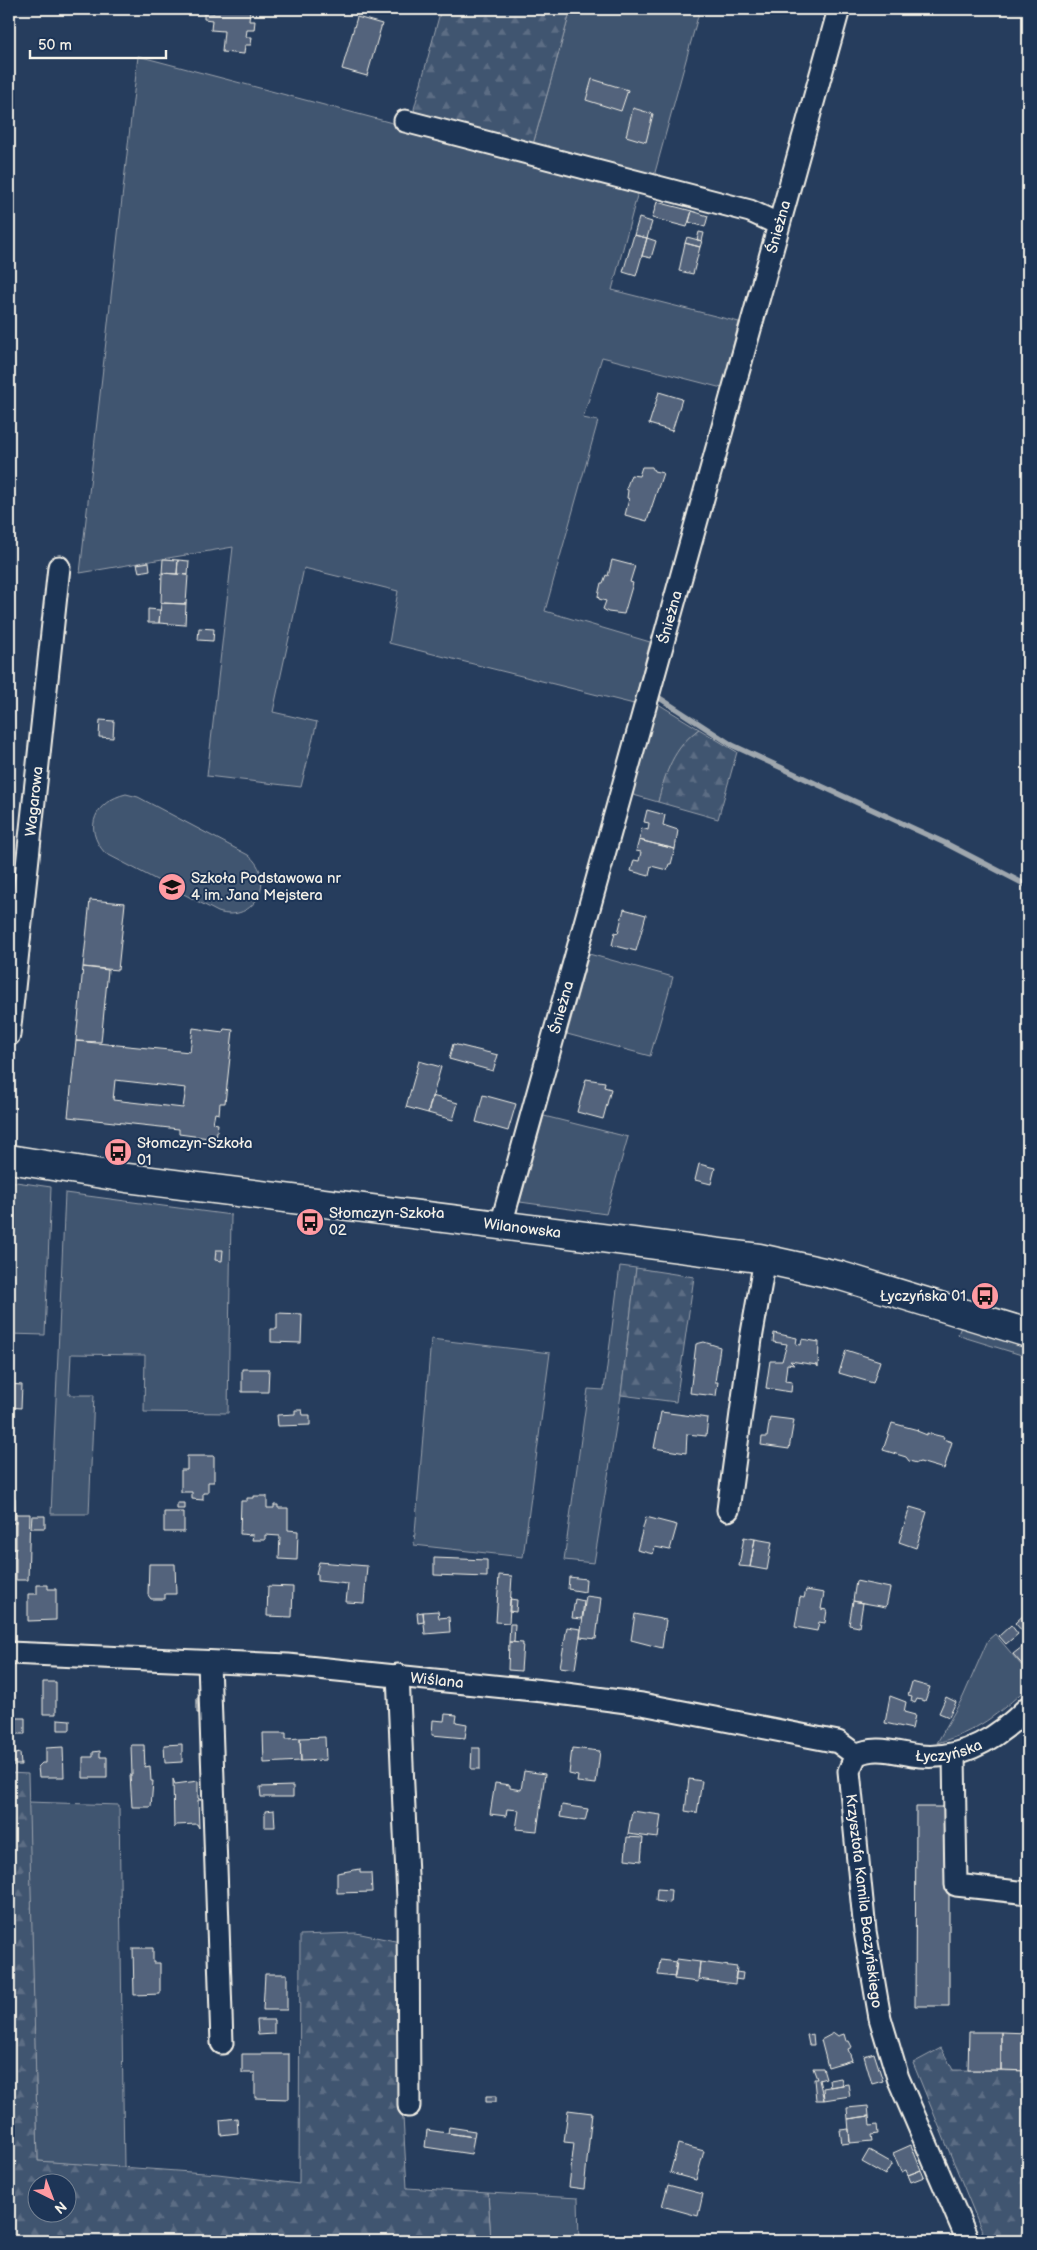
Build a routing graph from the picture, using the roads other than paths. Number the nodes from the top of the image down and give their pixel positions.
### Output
1 (839, 9) edge
2 (405, 121) dead end
3 (778, 224) junction
4 (59, 567) dead end
5 (9, 1035) edge
6 (9, 1159) edge
7 (501, 1225) junction
8 (765, 1259) junction
9 (1028, 1333) edge
10 (728, 1510) dead end
11 (9, 1654) edge
12 (210, 1662) junction
13 (398, 1675) junction
14 (1028, 1707) edge
15 (954, 1754) junction
16 (856, 1755) junction
17 (1028, 1893) edge
18 (222, 2044) dead end
19 (409, 2106) dead end
20 (968, 2241) edge

1 - 3 street, Śnieżna
2 - 3 street
3 - 7 street, Śnieżna
4 - 5 street, Wagarowa
6 - 7 main road, Wilanowska
7 - 8 main road, Wilanowska
8 - 9 main road, Wilanowska
8 - 10 street
11 - 12 street, Wiślana
12 - 13 street, Wiślana
12 - 18 street
13 - 16 street, Wiślana
13 - 19 street
14 - 15 street, Łyczyńska
15 - 16 street, Łyczyńska
15 - 17 street
16 - 20 street, Krzysztofa Kamila Baczyńskiego

